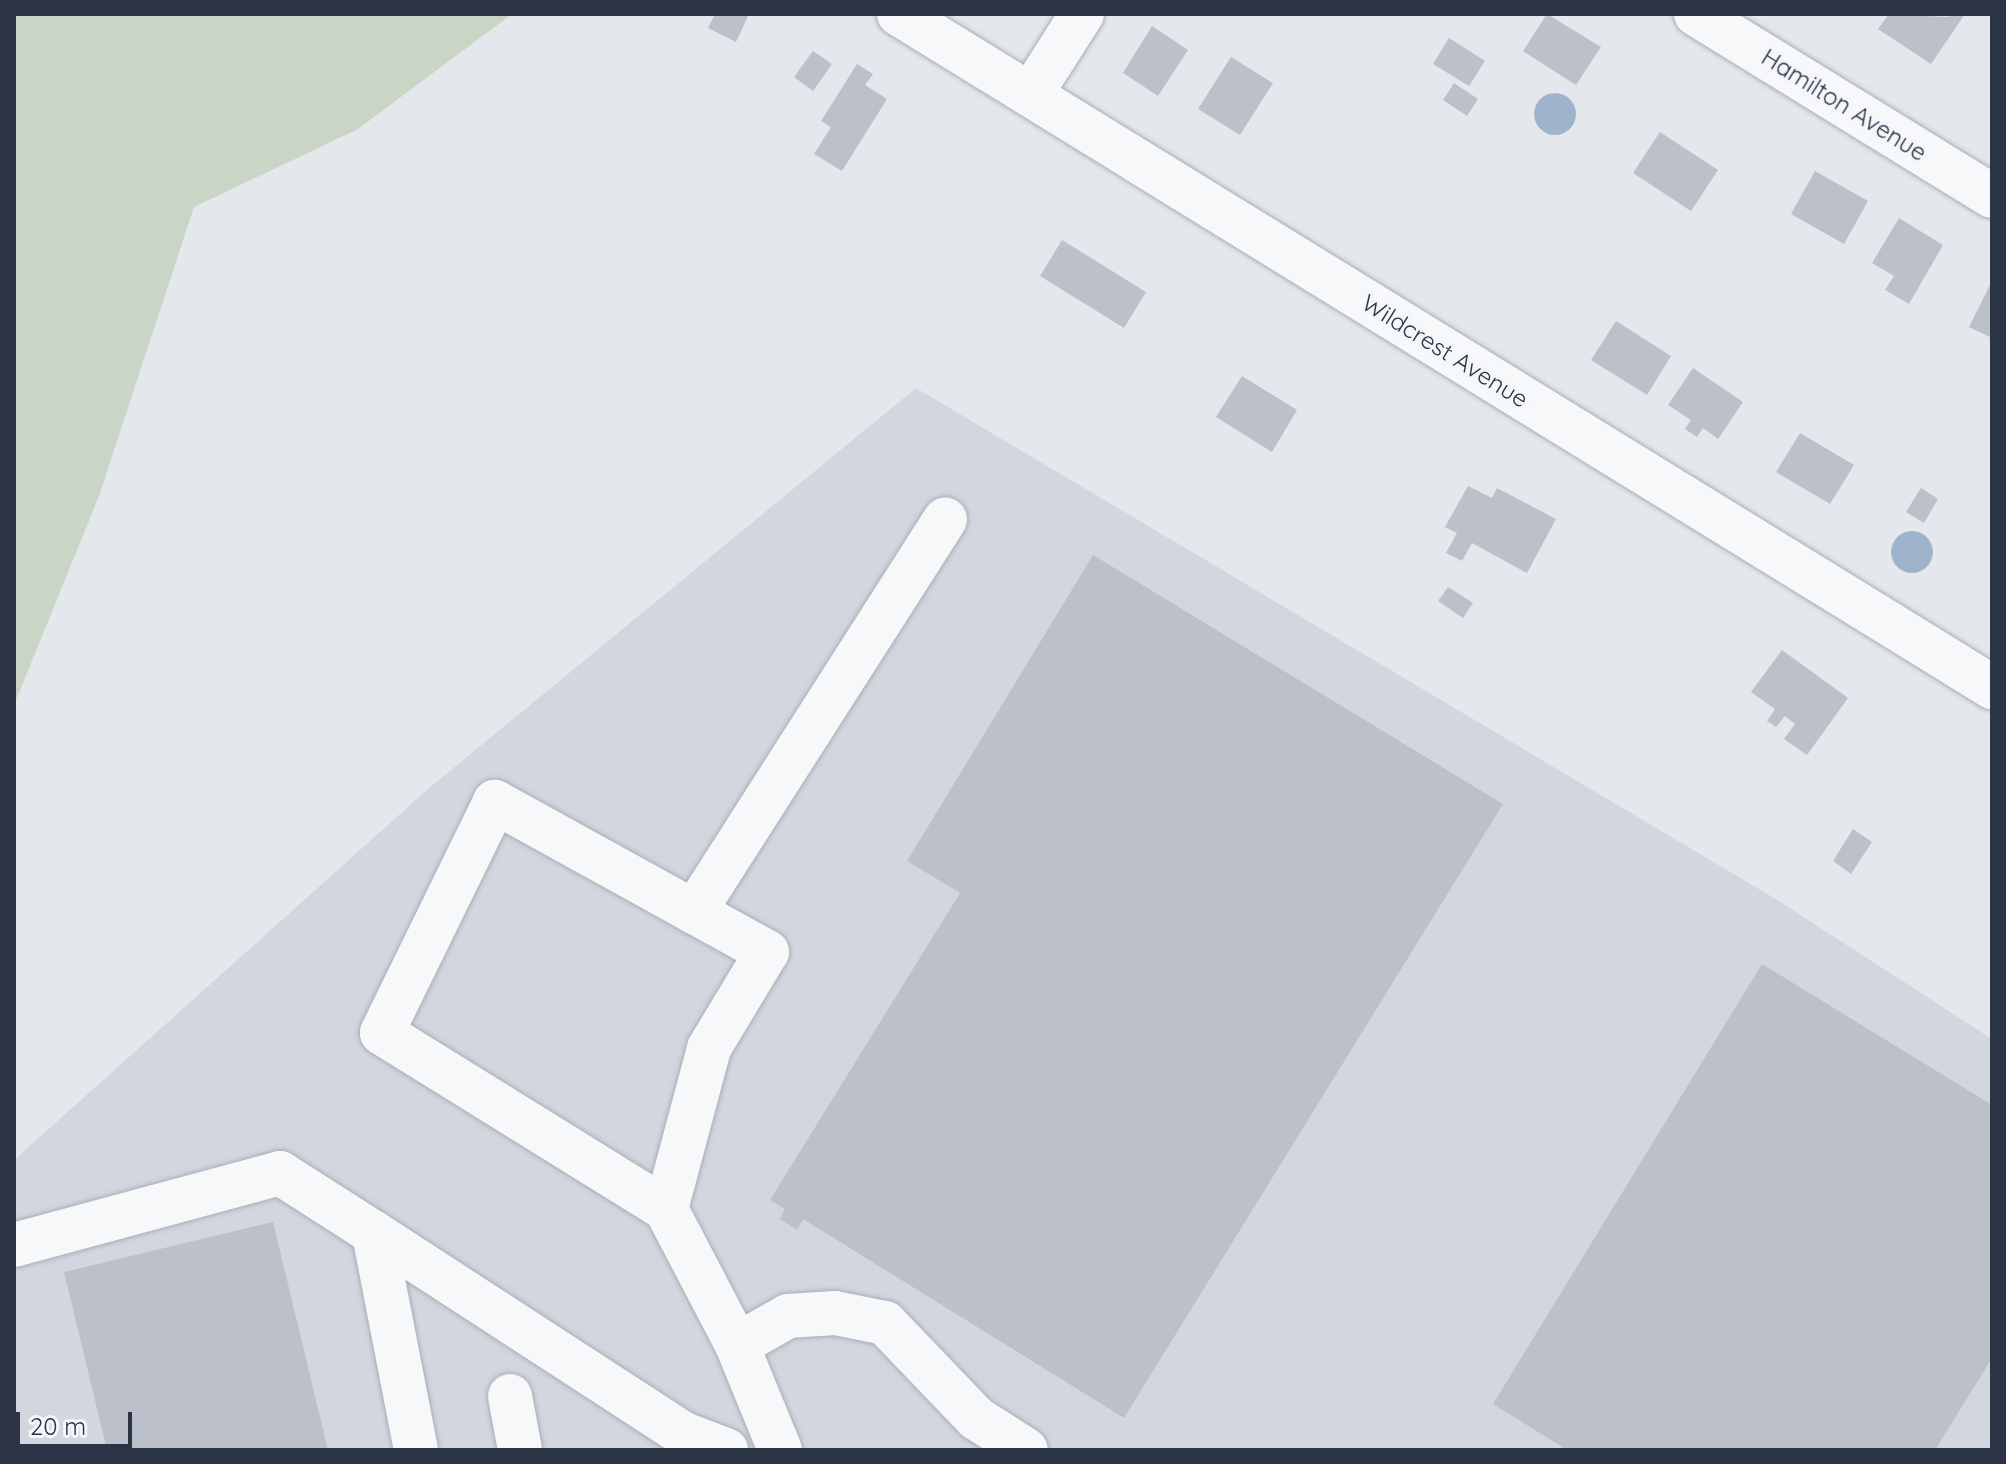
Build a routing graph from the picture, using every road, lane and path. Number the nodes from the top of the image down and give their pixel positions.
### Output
1 (899, 14) edge
2 (1082, 14) edge
3 (1696, 14) edge
4 (1031, 94) junction
5 (1992, 196) edge
6 (945, 519) dead end
7 (1992, 687) edge
8 (694, 912) junction
9 (666, 1209) junction
10 (374, 1233) junction
11 (14, 1245) edge
12 (737, 1345) junction
13 (510, 1396) dead end
14 (416, 1450) edge
15 (520, 1450) edge
16 (726, 1450) edge
17 (780, 1450) edge
18 (1026, 1450) edge

1 - 4 street, Wildcrest Avenue
2 - 4 street
3 - 5 street, Hamilton Avenue
4 - 7 street, Wildcrest Avenue
6 - 8 street
8 - 9 street
8 - 9 street
9 - 12 street
10 - 11 street
10 - 14 street
10 - 16 street
12 - 17 street
12 - 18 street
13 - 15 street

